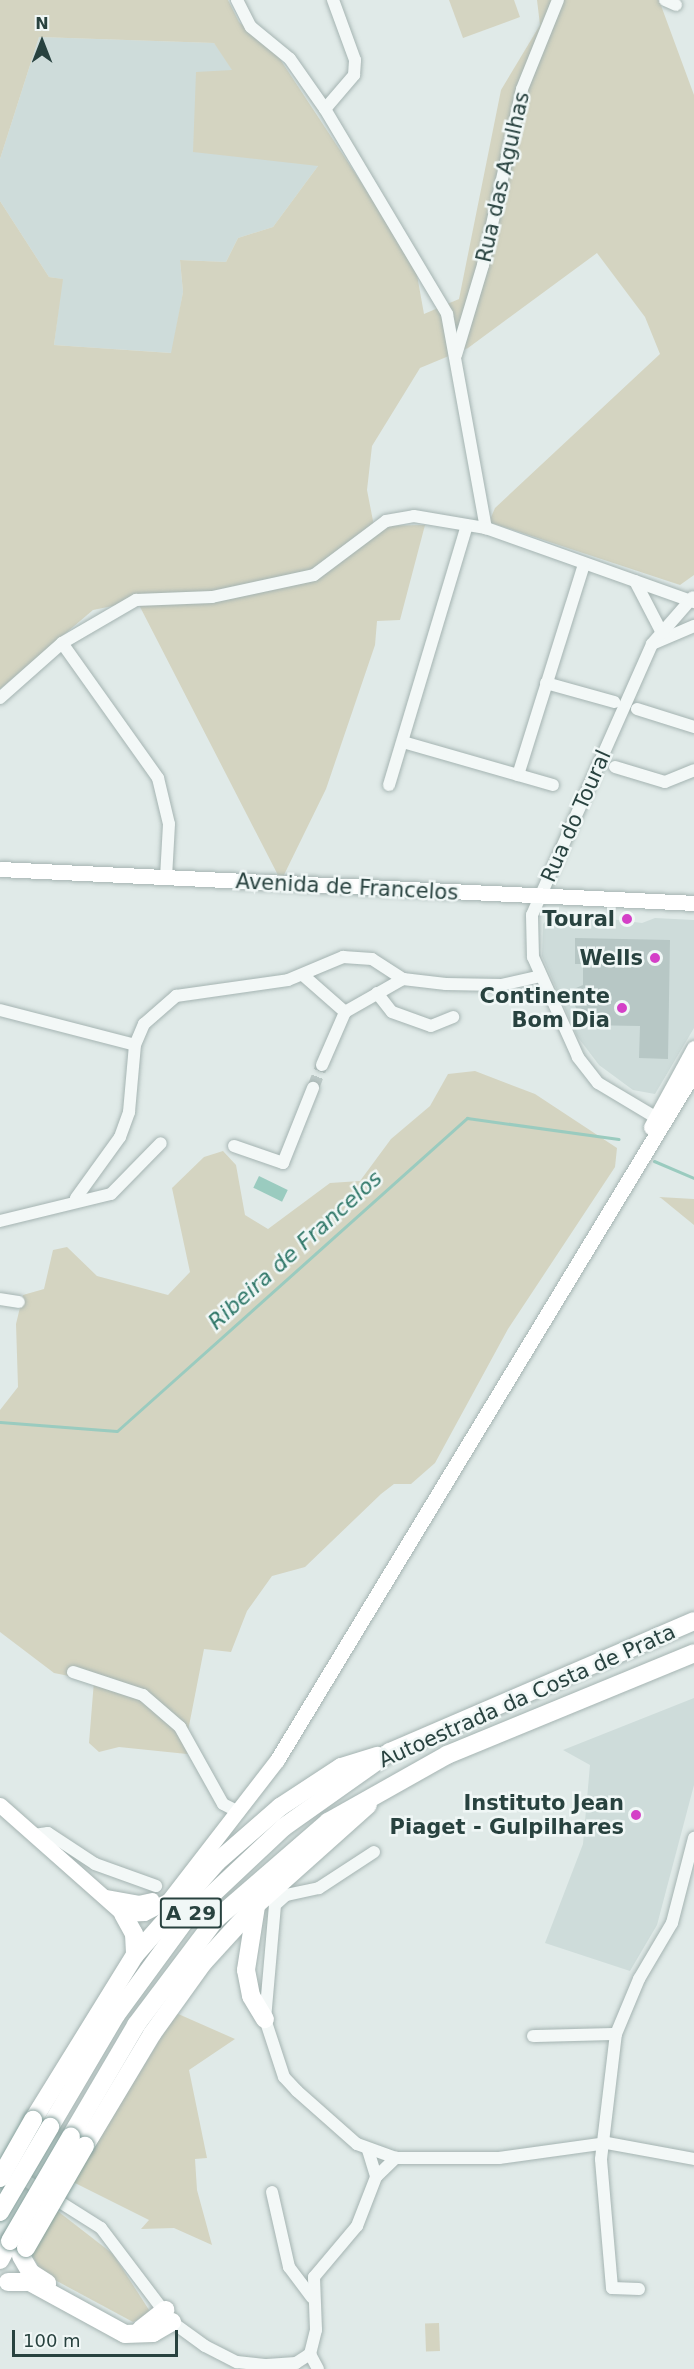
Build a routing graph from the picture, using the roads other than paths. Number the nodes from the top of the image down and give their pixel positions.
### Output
1 (237, 0) edge
2 (333, 0) edge
3 (558, 0) edge
4 (325, 109) junction
5 (456, 356) junction
6 (467, 525) junction
7 (486, 528) junction
8 (584, 564) junction
9 (635, 581) junction
10 (692, 599) edge
11 (694, 626) edge
12 (660, 629) junction
13 (62, 643) junction
14 (652, 644) junction
15 (546, 683) junction
16 (0, 698) edge
17 (614, 702) dead end
18 (637, 709) dead end
19 (694, 727) edge
20 (403, 742) junction
21 (615, 767) dead end
22 (694, 770) edge
23 (518, 775) junction
24 (389, 785) dead end
25 (553, 785) dead end
26 (0, 869) edge
27 (166, 877) junction
28 (539, 896) junction
29 (694, 903) edge
30 (304, 976) junction
31 (541, 976) junction
32 (403, 979) junction
33 (377, 993) junction
34 (0, 1010) edge
35 (345, 1012) junction
36 (453, 1017) dead end
37 (135, 1045) junction
38 (694, 1048) edge
39 (322, 1065) tunnel mouth
40 (694, 1072) edge
41 (313, 1088) tunnel mouth
42 (655, 1117) junction
43 (161, 1143) dead end
44 (234, 1146) dead end
45 (639, 1158) junction
46 (76, 1198) junction
47 (0, 1221) edge
48 (0, 1299) edge
49 (19, 1302) dead end
50 (694, 1621) edge
51 (694, 1653) edge
52 (74, 1672) dead end
53 (390, 1752) junction
54 (379, 1792) junction
55 (0, 1805) edge
56 (239, 1812) junction
57 (34, 1835) junction
58 (694, 1838) edge
59 (374, 1852) dead end
60 (156, 1886) dead end
61 (173, 1892) junction
62 (105, 1897) junction
63 (256, 1905) junction
64 (123, 1914) junction
65 (135, 1955) junction
66 (265, 2019) junction
67 (616, 2034) junction
68 (533, 2036) dead end
69 (41, 2123) junction
70 (78, 2141) junction
71 (607, 2144) junction
72 (368, 2150) junction
73 (396, 2158) junction
74 (694, 2159) edge
75 (0, 2165) edge
76 (376, 2177) junction
77 (0, 2178) edge
78 (272, 2192) dead end
79 (0, 2212) edge
80 (19, 2248) junction
81 (0, 2260) edge
82 (4, 2289) edge
83 (639, 2289) dead end
84 (312, 2297) junction
85 (169, 2316) junction
86 (310, 2354) junction
87 (318, 2369) edge

1 - 4 street
2 - 4 street
3 - 5 street, Rua das Agulhas
4 - 5 street
5 - 7 street
6 - 7 street
6 - 13 street
6 - 20 street
7 - 8 street
8 - 9 street
8 - 15 street
9 - 10 street
9 - 12 street
10 - 12 street, Rua do Toural
11 - 14 street
12 - 14 street, Rua do Toural
13 - 16 street
13 - 27 street
14 - 28 street, Rua do Toural
15 - 17 street
15 - 23 street
18 - 19 street
20 - 23 street
20 - 24 street
21 - 22 street
23 - 25 street
26 - 27 main road, Avenida de Francelos
27 - 28 main road, Avenida de Francelos
28 - 29 main road, Avenida de Francelos
28 - 31 street, Rua do Toural
30 - 32 street
30 - 35 street
30 - 37 street
31 - 32 street
31 - 42 street, Rua do Toural
32 - 33 street
33 - 35 street
33 - 36 street
34 - 37 street
35 - 39 street
37 - 46 street
38 - 42 main road
40 - 45 main road
41 - 44 street
42 - 45 main road
43 - 46 street
45 - 56 main road
46 - 47 street
48 - 49 street
50 - 53 highway, Autoestrada da Costa de Prata / A 29
51 - 54 highway, Autoestrada da Costa de Prata / A 29
52 - 56 street
53 - 65 highway, A 29
53 - 69 highway, Autoestrada da Costa de Prata / A 29
54 - 63 highway, A 29
54 - 70 highway, Autoestrada da Costa de Prata / A 29
55 - 57 main road
56 - 61 main road
57 - 60 street
57 - 62 main road
58 - 67 street
59 - 66 street
61 - 62 main road
61 - 64 main road
62 - 64 main road
63 - 66 highway
63 - 70 highway, A 29
64 - 65 highway
65 - 69 highway, A 29
66 - 72 street
67 - 68 street
67 - 71 street
69 - 77 highway, A 29, bridge
69 - 79 highway, Autoestrada da Costa de Prata / A 29, bridge
70 - 80 highway, A 29, bridge
71 - 73 street
71 - 74 street
71 - 83 street
72 - 73 street
72 - 76 street
73 - 76 street
75 - 85 street
76 - 84 street
78 - 84 street
80 - 81 highway, A 29
80 - 82 highway, A 29
80 - 85 highway
82 - 85 highway
84 - 86 street
85 - 86 street
86 - 87 street

